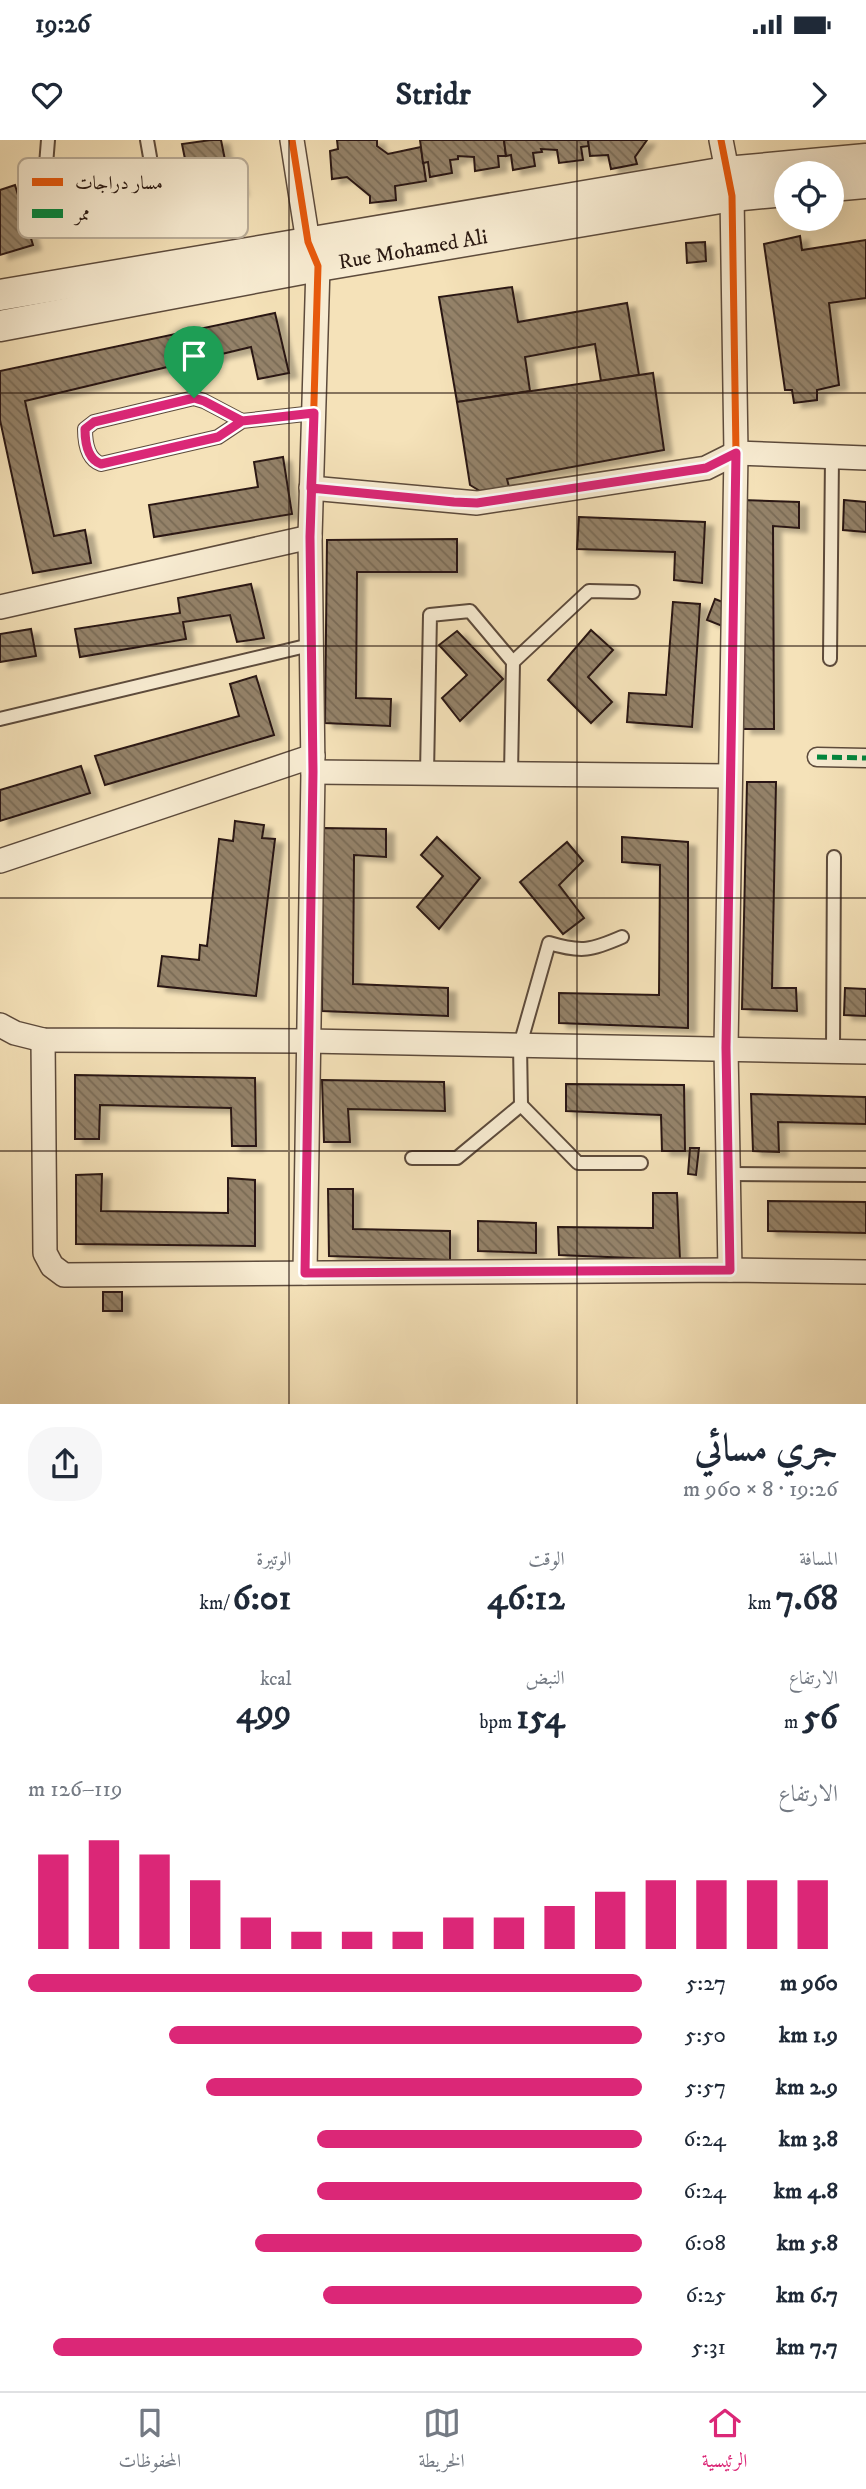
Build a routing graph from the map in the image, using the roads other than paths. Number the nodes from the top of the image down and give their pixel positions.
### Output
1 (48, 140) edge
2 (147, 140) edge
3 (292, 140) edge
4 (721, 140) edge
5 (149, 156) dead end
6 (47, 158) edge
7 (866, 159) edge
8 (866, 183) edge
9 (729, 184) junction
10 (844, 185) edge
11 (774, 190) edge
12 (313, 254) junction
13 (0, 295) edge
14 (0, 327) edge
15 (314, 413) junction
16 (242, 421) junction
17 (736, 453) junction
18 (832, 457) junction
19 (866, 458) edge
20 (311, 488) junction
21 (310, 537) junction
22 (633, 592) dead end
23 (0, 607) edge
24 (310, 645) junction
25 (830, 659) dead end
26 (513, 663) junction
27 (0, 719) edge
28 (817, 758) dead end
29 (866, 758) edge
30 (313, 764) junction
31 (427, 773) junction
32 (510, 774) junction
33 (729, 776) junction
34 (834, 857) dead end
35 (0, 861) edge
36 (622, 937) dead end
37 (0, 1025) edge
38 (43, 1040) junction
39 (308, 1041) junction
40 (520, 1045) junction
41 (726, 1048) junction
42 (833, 1051) junction
43 (866, 1052) edge
44 (521, 1105) junction
45 (412, 1158) dead end
46 (641, 1163) dead end
47 (729, 1174) junction
48 (866, 1175) edge
49 (730, 1270) junction
50 (866, 1272) edge
51 (305, 1273) junction

1 - 6 lane
2 - 5 lane
3 - 12 street
4 - 9 street
7 - 9 street
8 - 10 street
9 - 11 street, Rue Mohamed Ali
9 - 12 street, Rue Mohamed Ali
9 - 17 street
12 - 13 street
12 - 14 street, Rue Mohamed Ali
12 - 15 street
15 - 16 lane
15 - 20 street
16 - 16 lane
17 - 18 street
17 - 20 street
17 - 33 street
18 - 19 street
18 - 25 lane
20 - 21 street
21 - 23 street
21 - 24 street
22 - 26 lane
24 - 27 lane
24 - 30 street
26 - 31 lane
26 - 32 lane
28 - 29 street
30 - 31 street
30 - 35 street
30 - 39 street
31 - 32 street
32 - 33 street
33 - 41 street
34 - 42 lane
36 - 40 lane
37 - 38 street
38 - 39 street
38 - 51 street
39 - 40 street
39 - 51 street
40 - 41 street
40 - 44 lane
41 - 42 street
41 - 47 street
42 - 43 street
44 - 45 lane
44 - 46 lane
47 - 48 lane
47 - 49 street
49 - 50 street
49 - 51 street

